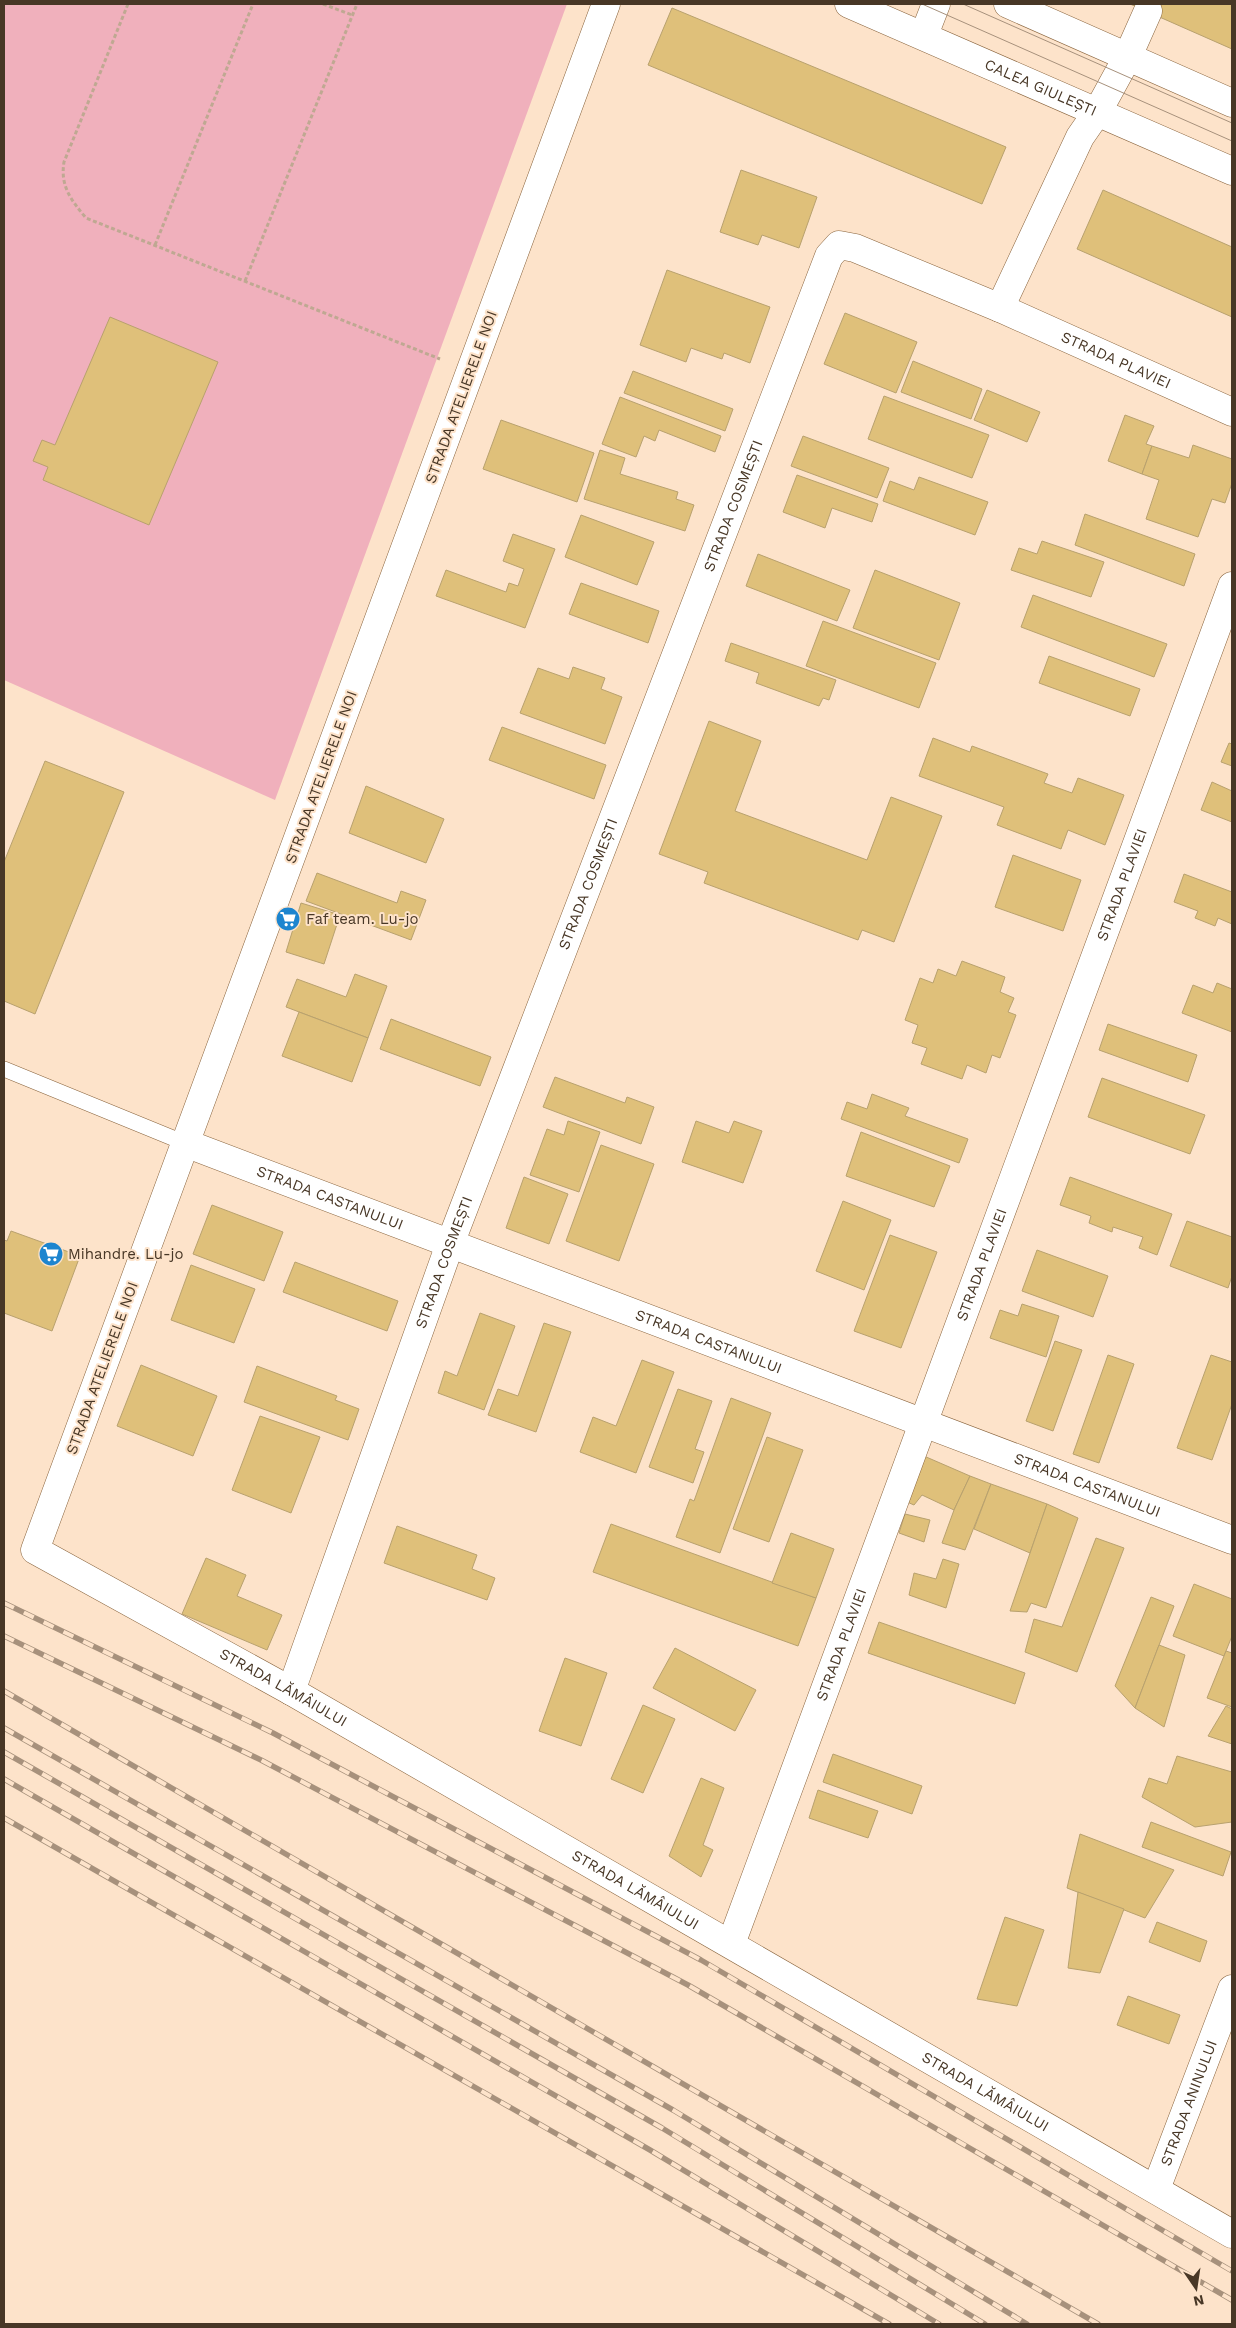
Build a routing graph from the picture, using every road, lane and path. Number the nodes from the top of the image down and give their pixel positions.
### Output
1 (128, 4) edge
2 (253, 4) edge
3 (323, 4) edge
4 (357, 4) edge
5 (606, 4) edge
6 (849, 4) edge
7 (936, 4) edge
8 (1008, 4) edge
9 (1148, 11) dead end
10 (352, 16) junction
11 (924, 35) junction
12 (1128, 56) junction
13 (1232, 103) edge
14 (1098, 111) junction
15 (1232, 170) edge
16 (156, 246) junction
17 (245, 281) junction
18 (1000, 308) junction
19 (470, 372) junction
20 (1232, 412) edge
21 (1232, 586) edge
22 (4, 1069) edge
23 (185, 1143) junction
24 (450, 1244) junction
25 (922, 1422) junction
26 (1232, 1540) edge
27 (35, 1550) joint
28 (291, 1691) junction
29 (731, 1944) junction
30 (1232, 1989) edge
31 (1156, 2189) junction
32 (1232, 2234) edge

1 - 16 path
2 - 16 path
3 - 10 path
4 - 10 path
5 - 19 street, STRADA ATELIERELE NOI
6 - 11 street, CALEA GIULEȘTI
7 - 11 street
8 - 12 street
9 - 12 street
10 - 17 path
11 - 14 street, CALEA GIULEȘTI
12 - 13 street
12 - 14 street
14 - 15 street, CALEA GIULEȘTI
14 - 18 street
16 - 17 path
17 - 19 path
18 - 20 street, STRADA PLAVIEI
18 - 24 street, STRADA COSMEȘTI
19 - 23 street, STRADA ATELIERELE NOI
21 - 25 street, STRADA PLAVIEI
22 - 23 lane
23 - 24 street, STRADA CASTANULUI
23 - 27 street, STRADA ATELIERELE NOI
24 - 25 street, STRADA CASTANULUI
24 - 28 street, STRADA COSMEȘTI
25 - 26 street, STRADA CASTANULUI
25 - 29 street, STRADA PLAVIEI
27 - 28 street, STRADA LĂMÂIULUI
28 - 29 street, STRADA LĂMÂIULUI
29 - 31 street, STRADA LĂMÂIULUI
30 - 31 street, STRADA ANINULUI
31 - 32 street, STRADA LĂMÂIULUI

